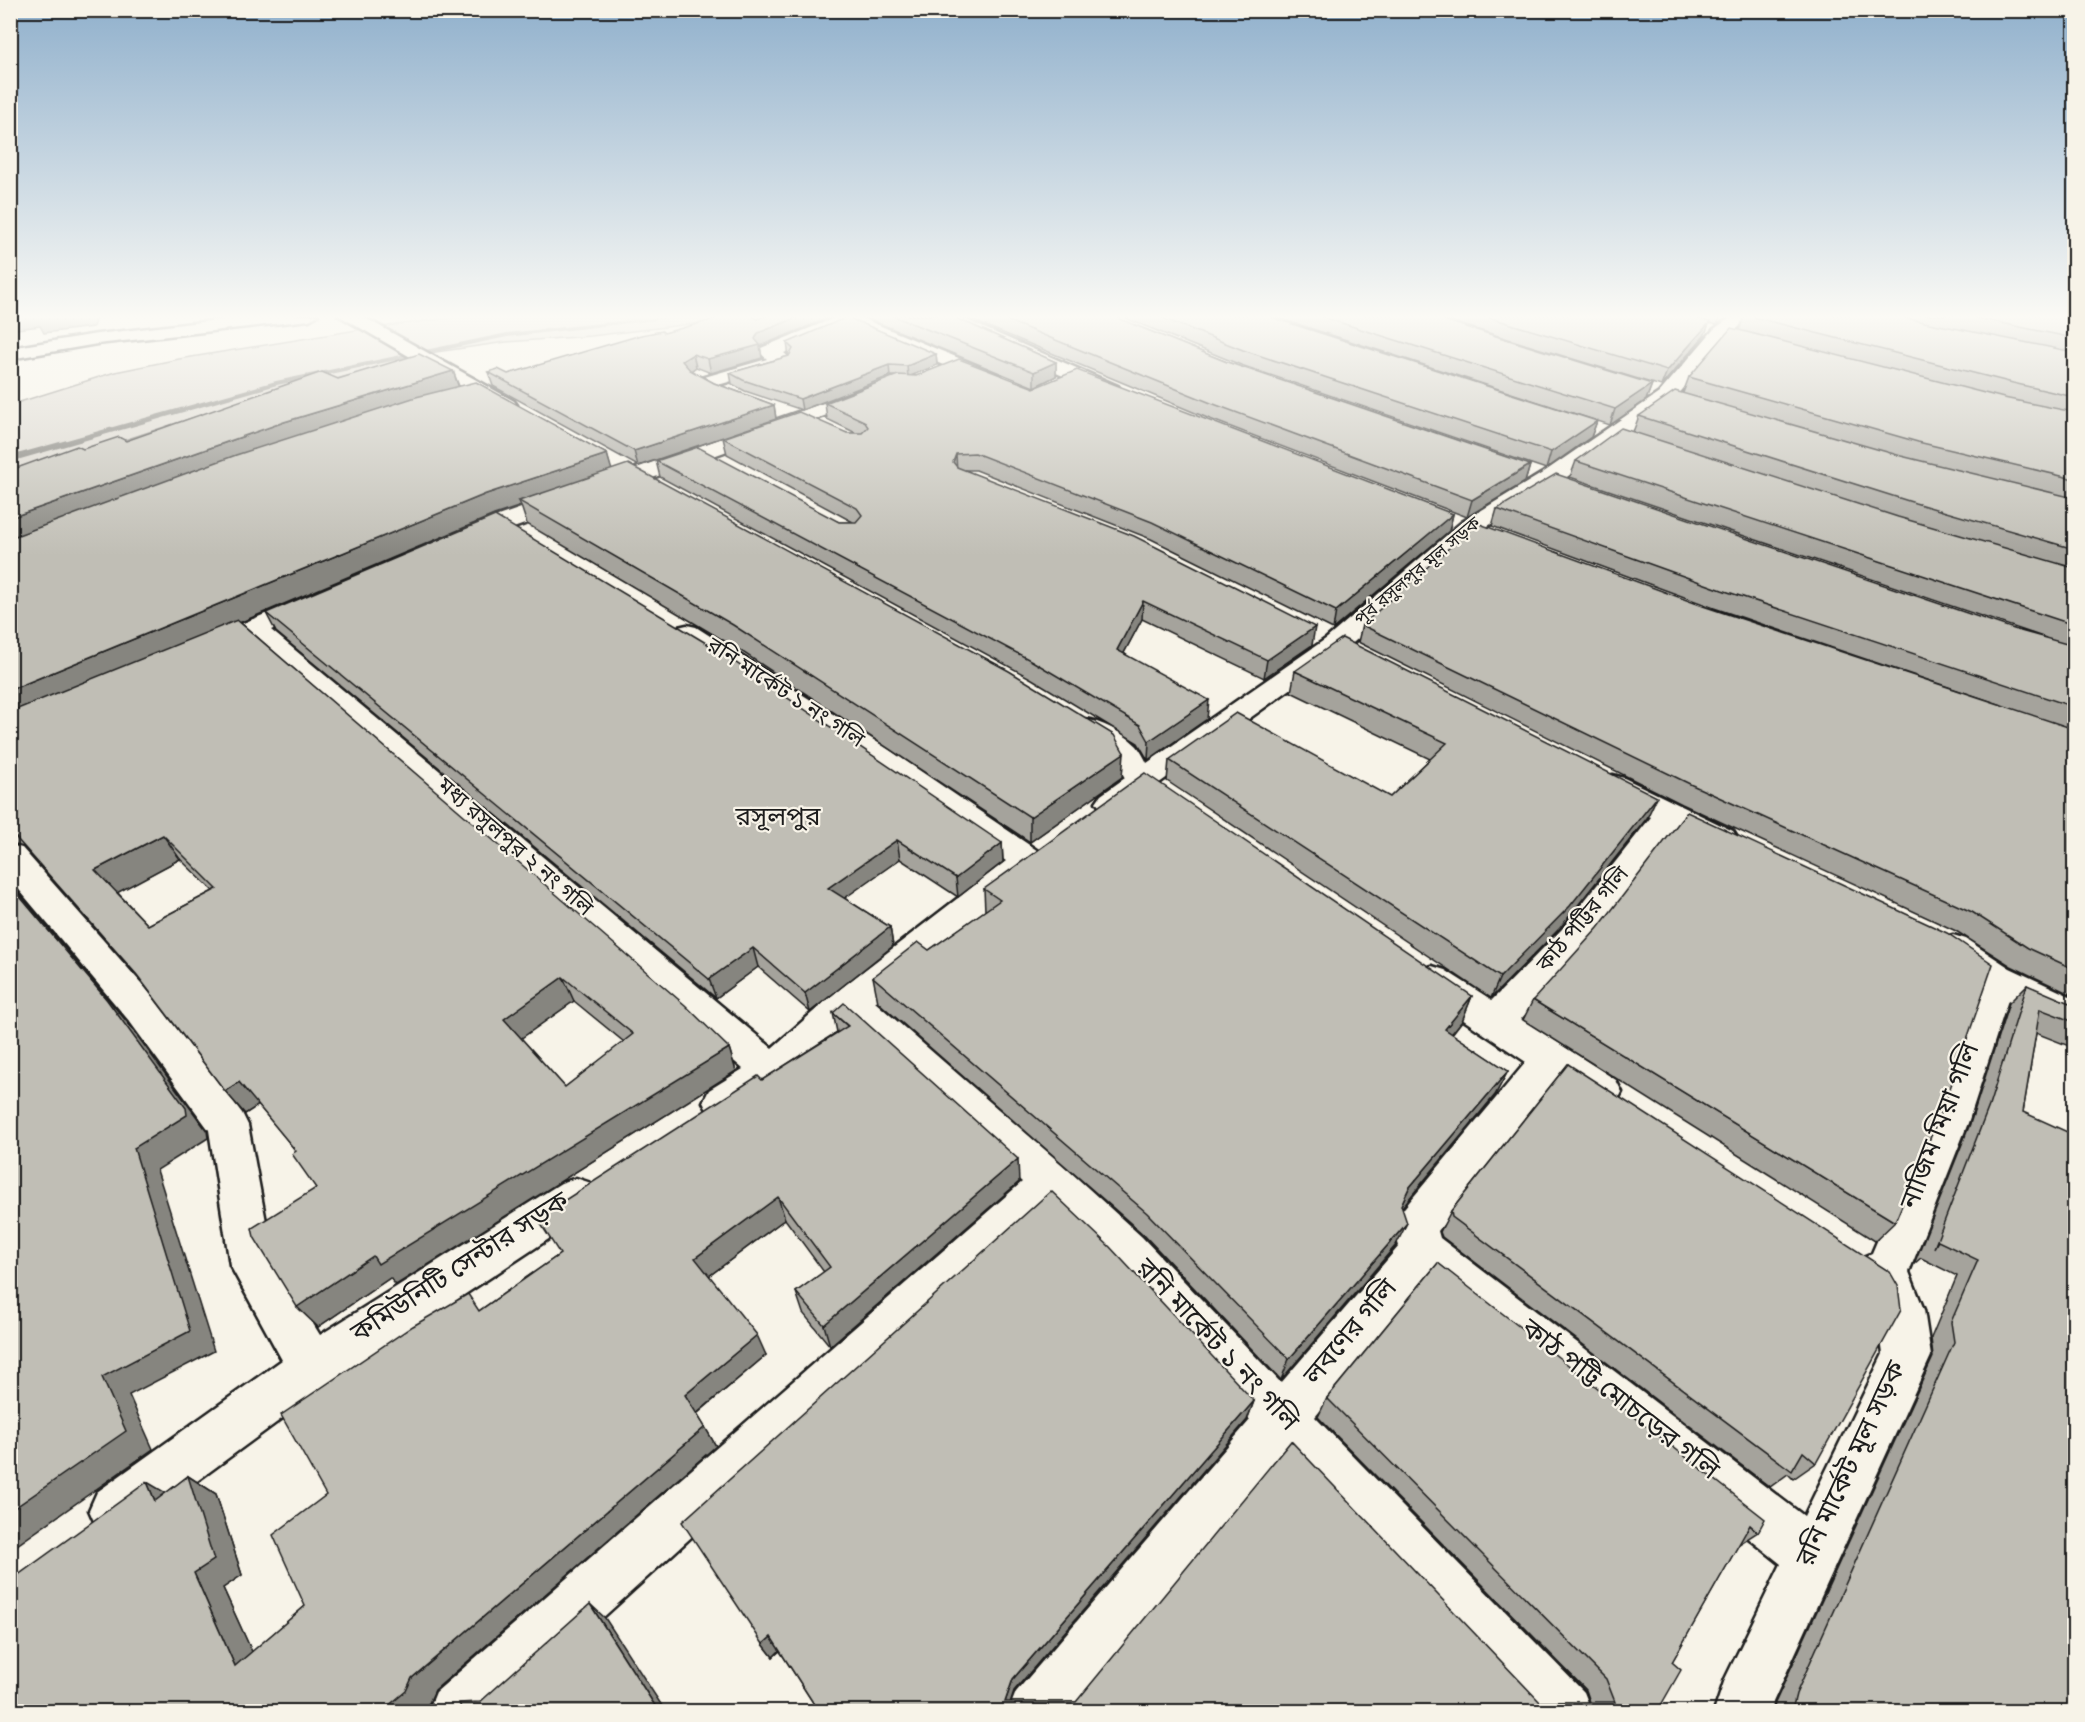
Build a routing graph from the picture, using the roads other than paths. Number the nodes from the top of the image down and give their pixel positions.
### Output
1 (472, 395) edge
2 (491, 395) edge
3 (734, 395) edge
4 (862, 395) edge
5 (1123, 395) edge
6 (1667, 395) edge
7 (737, 397) edge
8 (1129, 397) edge
9 (450, 401) edge
10 (770, 408) edge
11 (803, 418) junction
12 (532, 419) edge
13 (824, 428) edge
14 (703, 453) junction
15 (605, 459) dead end
16 (724, 465) edge
17 (636, 477) junction
18 (666, 493) edge
19 (503, 522) junction
20 (532, 540) edge
21 (440, 548) edge
22 (336, 592) edge
23 (669, 622) edge
24 (253, 628) junction
25 (1304, 628) edge
26 (1336, 644) junction
27 (190, 655) edge
28 (1367, 660) edge
29 (1067, 715) edge
30 (1586, 771) edge
31 (1156, 790) junction
32 (1670, 814) junction
33 (1057, 841) junction
34 (1743, 849) edge
35 (10, 856) edge
36 (1932, 937) edge
37 (1396, 956) edge
38 (1997, 978) junction
39 (849, 1002) junction
40 (2074, 1014) edge
41 (1494, 1023) junction
42 (1552, 1059) junction
43 (772, 1071) junction
44 (1630, 1110) edge
45 (692, 1122) edge
46 (612, 1174) edge
47 (1052, 1182) junction
48 (1846, 1250) edge
49 (1423, 1251) junction
50 (1885, 1275) junction
51 (312, 1367) junction
52 (1282, 1419) junction
53 (86, 1532) edge
54 (1812, 1555) junction
55 (456, 1712) edge
56 (1036, 1712) edge
57 (1564, 1712) edge
58 (1743, 1712) edge

1 - 9 main road
2 - 12 main road
3 - 7 main road
4 - 11 main road
5 - 8 main road
6 - 26 main road, পূর্ব রসুলপুর মূল সড়ক
10 - 11 main road
11 - 13 main road
11 - 14 main road
14 - 16 main road
14 - 17 main road
15 - 17 main road
17 - 18 main road
17 - 19 main road
19 - 20 main road
19 - 21 main road
22 - 24 main road
23 - 33 main road, রনি মার্কেট ১ নং গলি
24 - 27 main road
24 - 43 main road, মধ্য রসুলপুর ২ নং গলি
25 - 26 main road
26 - 28 main road
26 - 31 main road, পূর্ব রসুলপুর মূল সড়ক
29 - 31 main road
30 - 32 main road
31 - 33 main road
32 - 34 main road
32 - 41 main road, কাঠ পট্টির গলি
33 - 39 main road
35 - 51 main road
36 - 38 main road
37 - 41 main road
38 - 40 main road
38 - 50 main road, নাজিম মিয়া গলি
39 - 43 main road
39 - 47 main road, রনি মার্কেট ১ নং গলি
41 - 42 main road
42 - 44 main road
42 - 49 main road
43 - 45 main road
46 - 51 main road, কমিউনিটি সেন্টার সড়ক
47 - 52 main road, রনি মার্কেট ১ নং গলি
47 - 55 main road
48 - 50 main road, রনি মার্কেট মূল সড়ক
49 - 52 main road, লবণের গলি
49 - 54 main road, কাঠ পট্টি মোচড়ের গলি
50 - 54 main road, রনি মার্কেট মূল সড়ক
51 - 53 main road, কমিউনিটি সেন্টার সড়ক
52 - 56 main road, লবণের গলি
52 - 57 main road, রনি মার্কেট ১ নং গলি
54 - 58 main road, রনি মার্কেট মূল সড়ক

